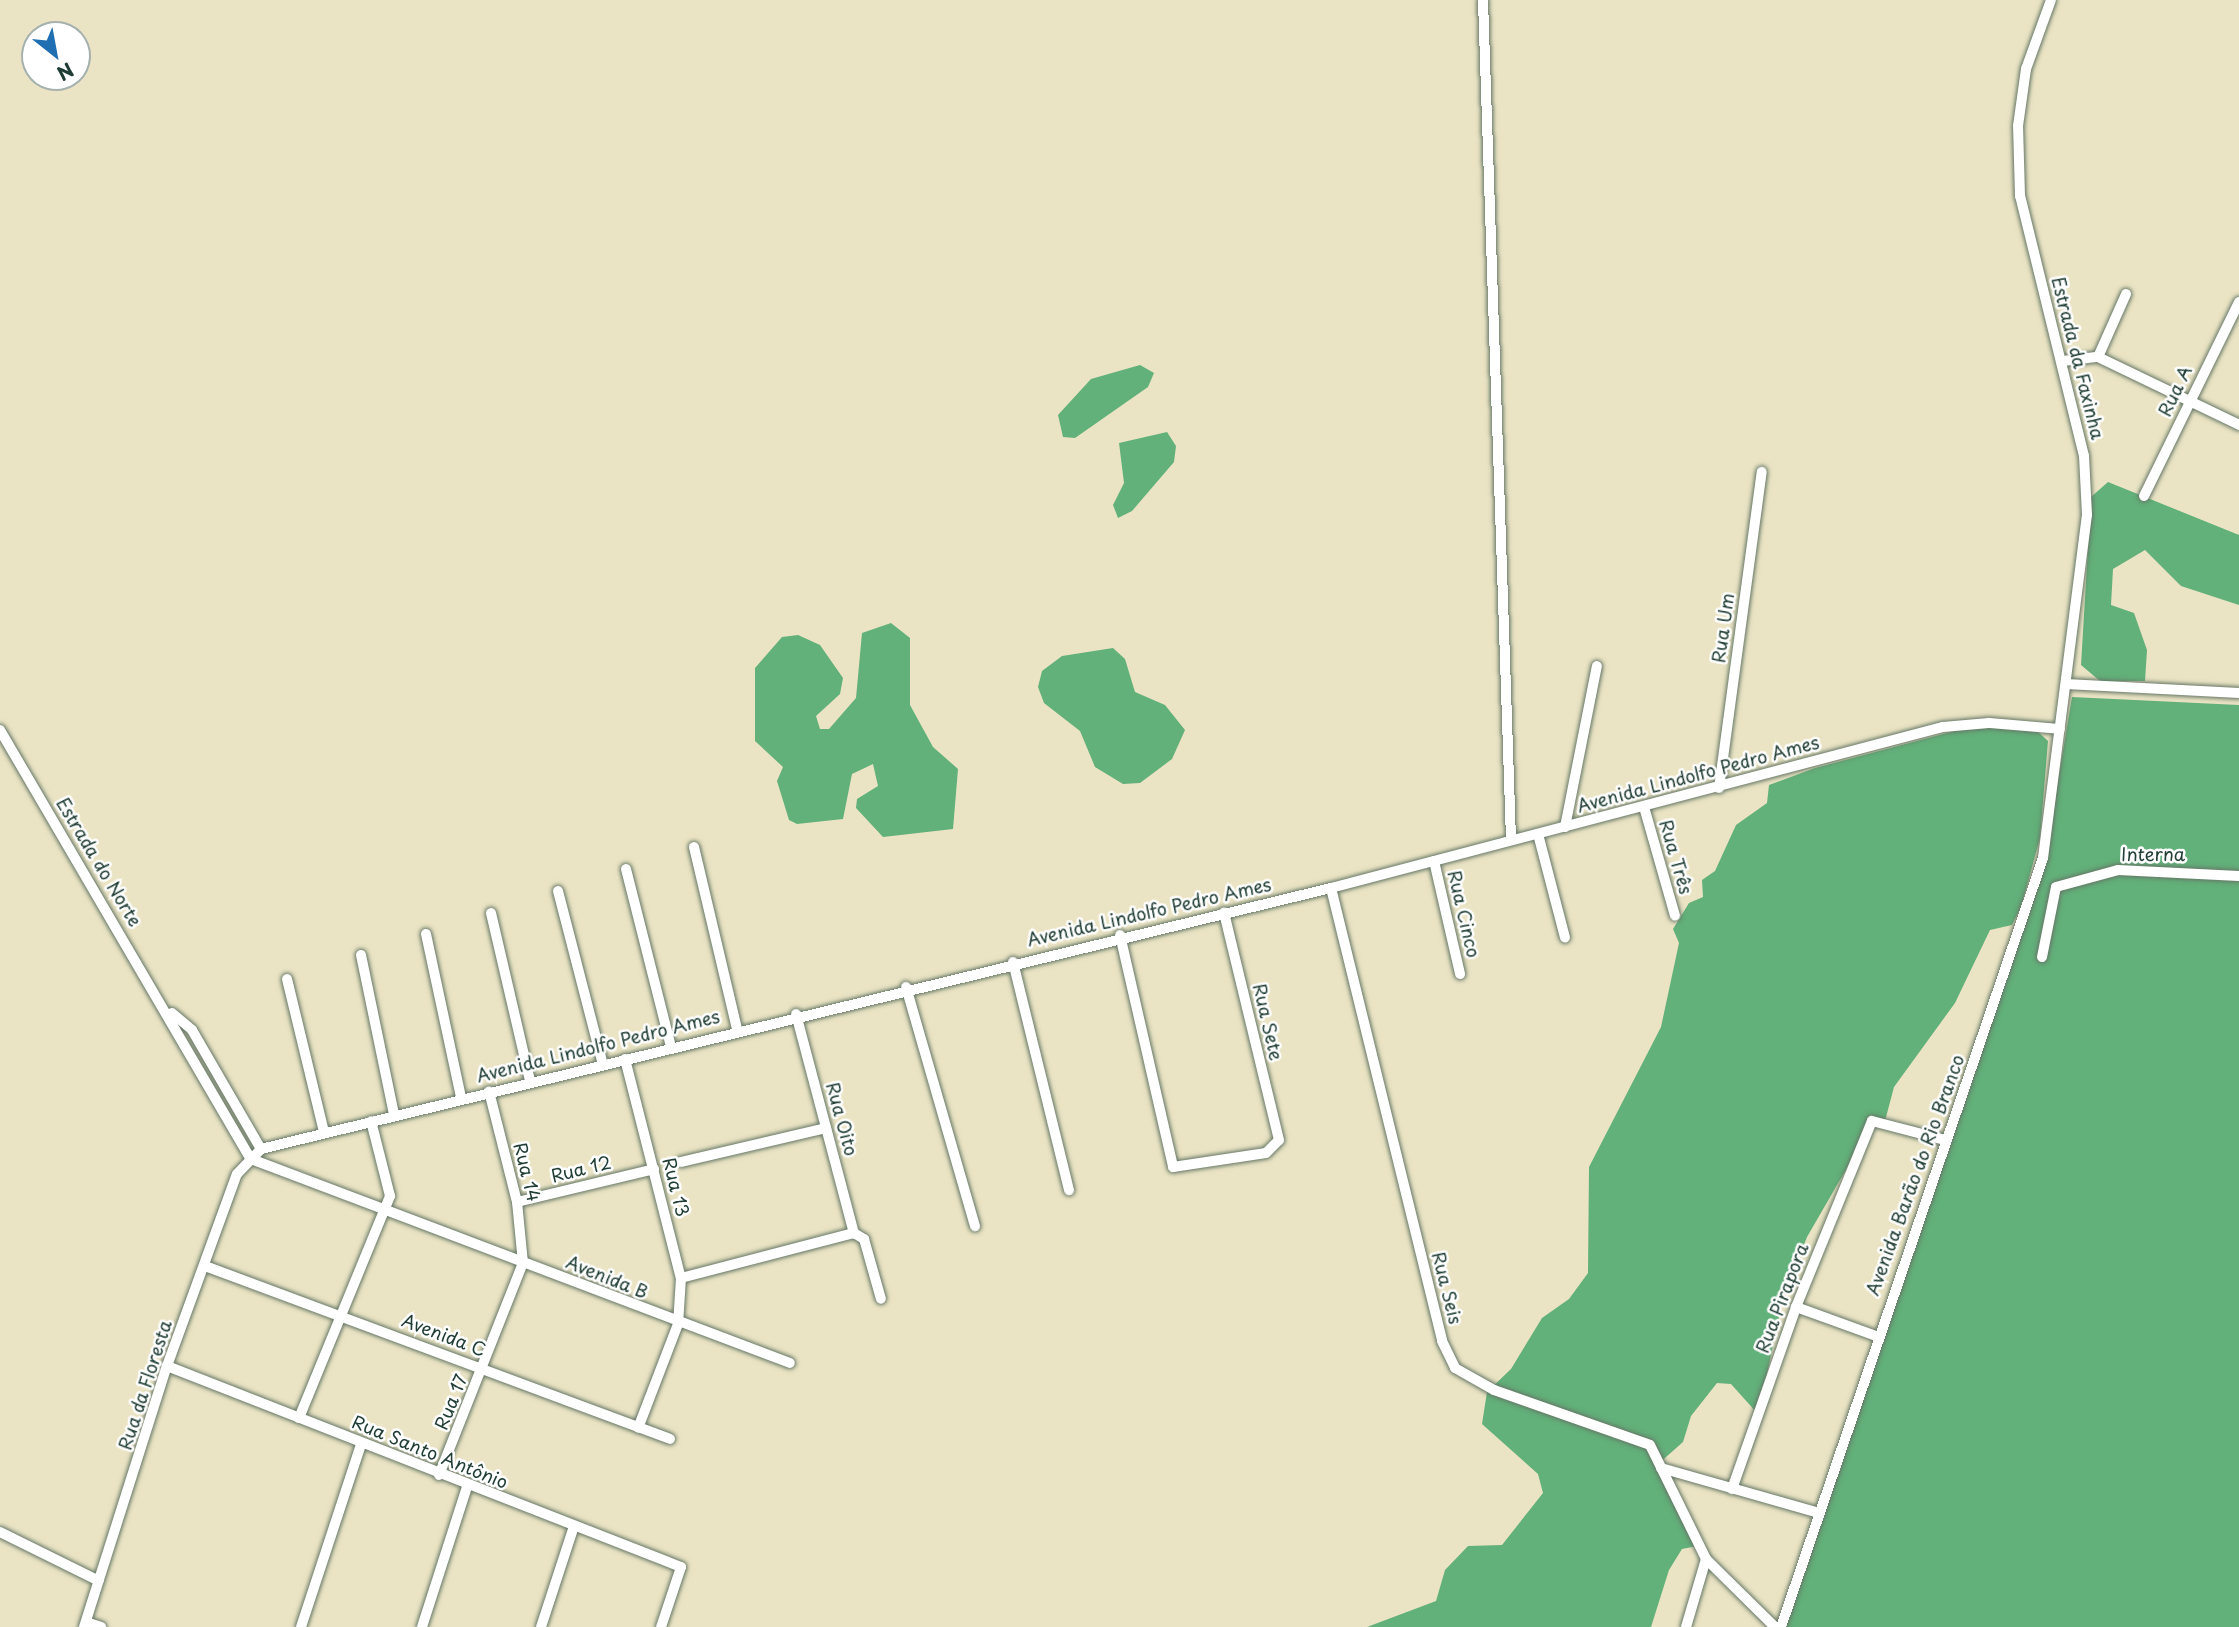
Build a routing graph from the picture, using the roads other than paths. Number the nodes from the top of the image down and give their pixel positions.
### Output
1 (1483, 0) edge
2 (2051, 0) edge
3 (2126, 294) dead end
4 (2239, 302) edge
5 (2098, 358) junction
6 (2063, 360) junction
7 (2189, 402) junction
8 (2239, 425) edge
9 (1762, 472) dead end
10 (2144, 496) dead end
11 (1597, 666) dead end
12 (2066, 684) junction
13 (2239, 693) edge
14 (2060, 729) junction
15 (0, 730) edge
16 (1719, 788) junction
17 (1644, 807) junction
18 (1565, 827) junction
19 (1538, 834) junction
20 (1511, 839) junction
21 (694, 847) dead end
22 (1434, 861) junction
23 (626, 869) dead end
24 (2239, 876) edge
25 (1331, 888) junction
26 (558, 891) dead end
27 (491, 913) dead end
28 (1224, 913) junction
29 (1675, 916) dead end
30 (426, 934) dead end
31 (1120, 935) junction
32 (1565, 938) dead end
33 (361, 955) dead end
34 (2042, 957) dead end
35 (1013, 962) junction
36 (1460, 974) dead end
37 (287, 979) dead end
38 (905, 987) junction
39 (170, 1012) junction
40 (796, 1014) junction
41 (737, 1029) junction
42 (671, 1047) junction
43 (625, 1059) junction
44 (603, 1065) junction
45 (530, 1081) junction
46 (489, 1091) junction
47 (461, 1097) junction
48 (394, 1115) junction
49 (371, 1121) junction
50 (826, 1128) junction
51 (324, 1132) junction
52 (1945, 1140) junction
53 (261, 1149) junction
54 (251, 1159) junction
55 (681, 1162) dead end
56 (654, 1169) junction
57 (1069, 1190) dead end
58 (517, 1202) junction
59 (386, 1211) junction
60 (975, 1226) dead end
61 (854, 1233) junction
62 (523, 1263) junction
63 (205, 1266) junction
64 (681, 1278) junction
65 (881, 1299) dead end
66 (1796, 1307) junction
67 (342, 1315) junction
68 (678, 1324) junction
69 (1876, 1336) junction
70 (790, 1363) dead end
71 (167, 1366) junction
72 (483, 1368) junction
73 (299, 1418) junction
74 (638, 1428) junction
75 (670, 1439) dead end
76 (361, 1444) junction
77 (1661, 1468) junction
78 (439, 1475) junction
79 (467, 1487) junction
80 (1732, 1489) junction
81 (1819, 1513) junction
82 (574, 1526) junction
83 (0, 1532) edge
84 (1706, 1559) junction
85 (99, 1581) junction
86 (85, 1625) edge
87 (101, 1627) edge
88 (301, 1627) edge
89 (422, 1627) edge
90 (541, 1627) edge
91 (661, 1627) edge
92 (1686, 1627) edge
93 (1775, 1627) edge
94 (1782, 1627) edge

1 - 20 street
2 - 6 street, Estrada da Faxinha
3 - 5 street
4 - 7 street, Rua A
5 - 6 street
5 - 7 street
6 - 12 street, Estrada da Faxinha
7 - 8 street
7 - 10 street, Rua A
9 - 16 street, Rua Um
11 - 18 street
12 - 13 street
12 - 14 street, Estrada da Faxinha
14 - 16 street, Avenida Lindolfo Pedro Ames
14 - 52 street, Avenida Barão do Rio Branco
15 - 39 street, Estrada do Norte
16 - 17 street, Avenida Lindolfo Pedro Ames
17 - 18 street, Avenida Lindolfo Pedro Ames
17 - 29 street, Rua Três
18 - 19 street, Avenida Lindolfo Pedro Ames
19 - 20 street, Avenida Lindolfo Pedro Ames
19 - 32 street
20 - 22 street, Avenida Lindolfo Pedro Ames
21 - 41 street
22 - 25 street, Avenida Lindolfo Pedro Ames
22 - 36 street, Rua Cinco
23 - 42 street
24 - 34 street, Interna
25 - 28 street, Avenida Lindolfo Pedro Ames
25 - 77 street, Rua Seis
26 - 44 street
27 - 45 street
28 - 31 street, Avenida Lindolfo Pedro Ames
28 - 31 street, Rua Sete
30 - 47 street
31 - 35 street, Avenida Lindolfo Pedro Ames
33 - 48 street
35 - 38 street, Avenida Lindolfo Pedro Ames
35 - 57 street
37 - 51 street
38 - 40 street, Avenida Lindolfo Pedro Ames
38 - 60 street
39 - 53 street, Estrada do Norte
39 - 54 street, Estrada do Norte
40 - 41 street, Avenida Lindolfo Pedro Ames
40 - 50 street, Rua Oito
41 - 42 street, Avenida Lindolfo Pedro Ames
42 - 43 street, Avenida Lindolfo Pedro Ames
43 - 44 street, Avenida Lindolfo Pedro Ames
43 - 56 street, Rua 13
44 - 45 street, Avenida Lindolfo Pedro Ames
45 - 46 street, Avenida Lindolfo Pedro Ames
46 - 47 street, Avenida Lindolfo Pedro Ames
46 - 58 street, Rua 14
47 - 48 street, Avenida Lindolfo Pedro Ames
48 - 49 street, Avenida Lindolfo Pedro Ames
49 - 51 street, Avenida Lindolfo Pedro Ames
49 - 59 street
50 - 55 street
50 - 61 street, Rua Oito
51 - 53 street, Avenida Lindolfo Pedro Ames
52 - 66 street, Rua Pirapora
52 - 69 street, Avenida Barão do Rio Branco
53 - 54 street, Avenida Lindolfo Pedro Ames
54 - 59 street, Avenida B
54 - 63 street, Rua da Floresta
56 - 58 street, Rua 12
56 - 64 street, Rua 13
58 - 62 street, Rua 14
59 - 62 street, Avenida B
59 - 67 street
61 - 64 street
61 - 65 street, Rua Oito
62 - 68 street, Avenida B
62 - 72 street, Rua 17
63 - 67 street, Avenida C
63 - 71 street, Rua da Floresta
64 - 68 street, Rua 13
66 - 69 street
66 - 80 street, Rua Pirapora
67 - 72 street, Avenida C
67 - 73 street
68 - 70 street
68 - 74 street, Rua 13
69 - 81 street, Avenida Barão do Rio Branco
71 - 73 street, Rua Santo Antônio
71 - 85 street, Rua da Floresta
72 - 74 street, Avenida C
72 - 78 street, Rua 17
73 - 76 street, Rua Santo Antônio
74 - 75 street, Avenida C
76 - 78 street, Rua Santo Antônio
76 - 88 street
77 - 80 street
77 - 84 street, Rua Seis
78 - 79 street, Rua Santo Antônio
79 - 82 street, Rua Santo Antônio
79 - 89 street
80 - 81 street
81 - 94 street, Avenida Barão do Rio Branco
82 - 90 street
82 - 91 street, Rua Santo Antônio
83 - 85 street
84 - 92 street
84 - 93 street, Rua Seis
85 - 86 street, Rua da Floresta
86 - 87 street

